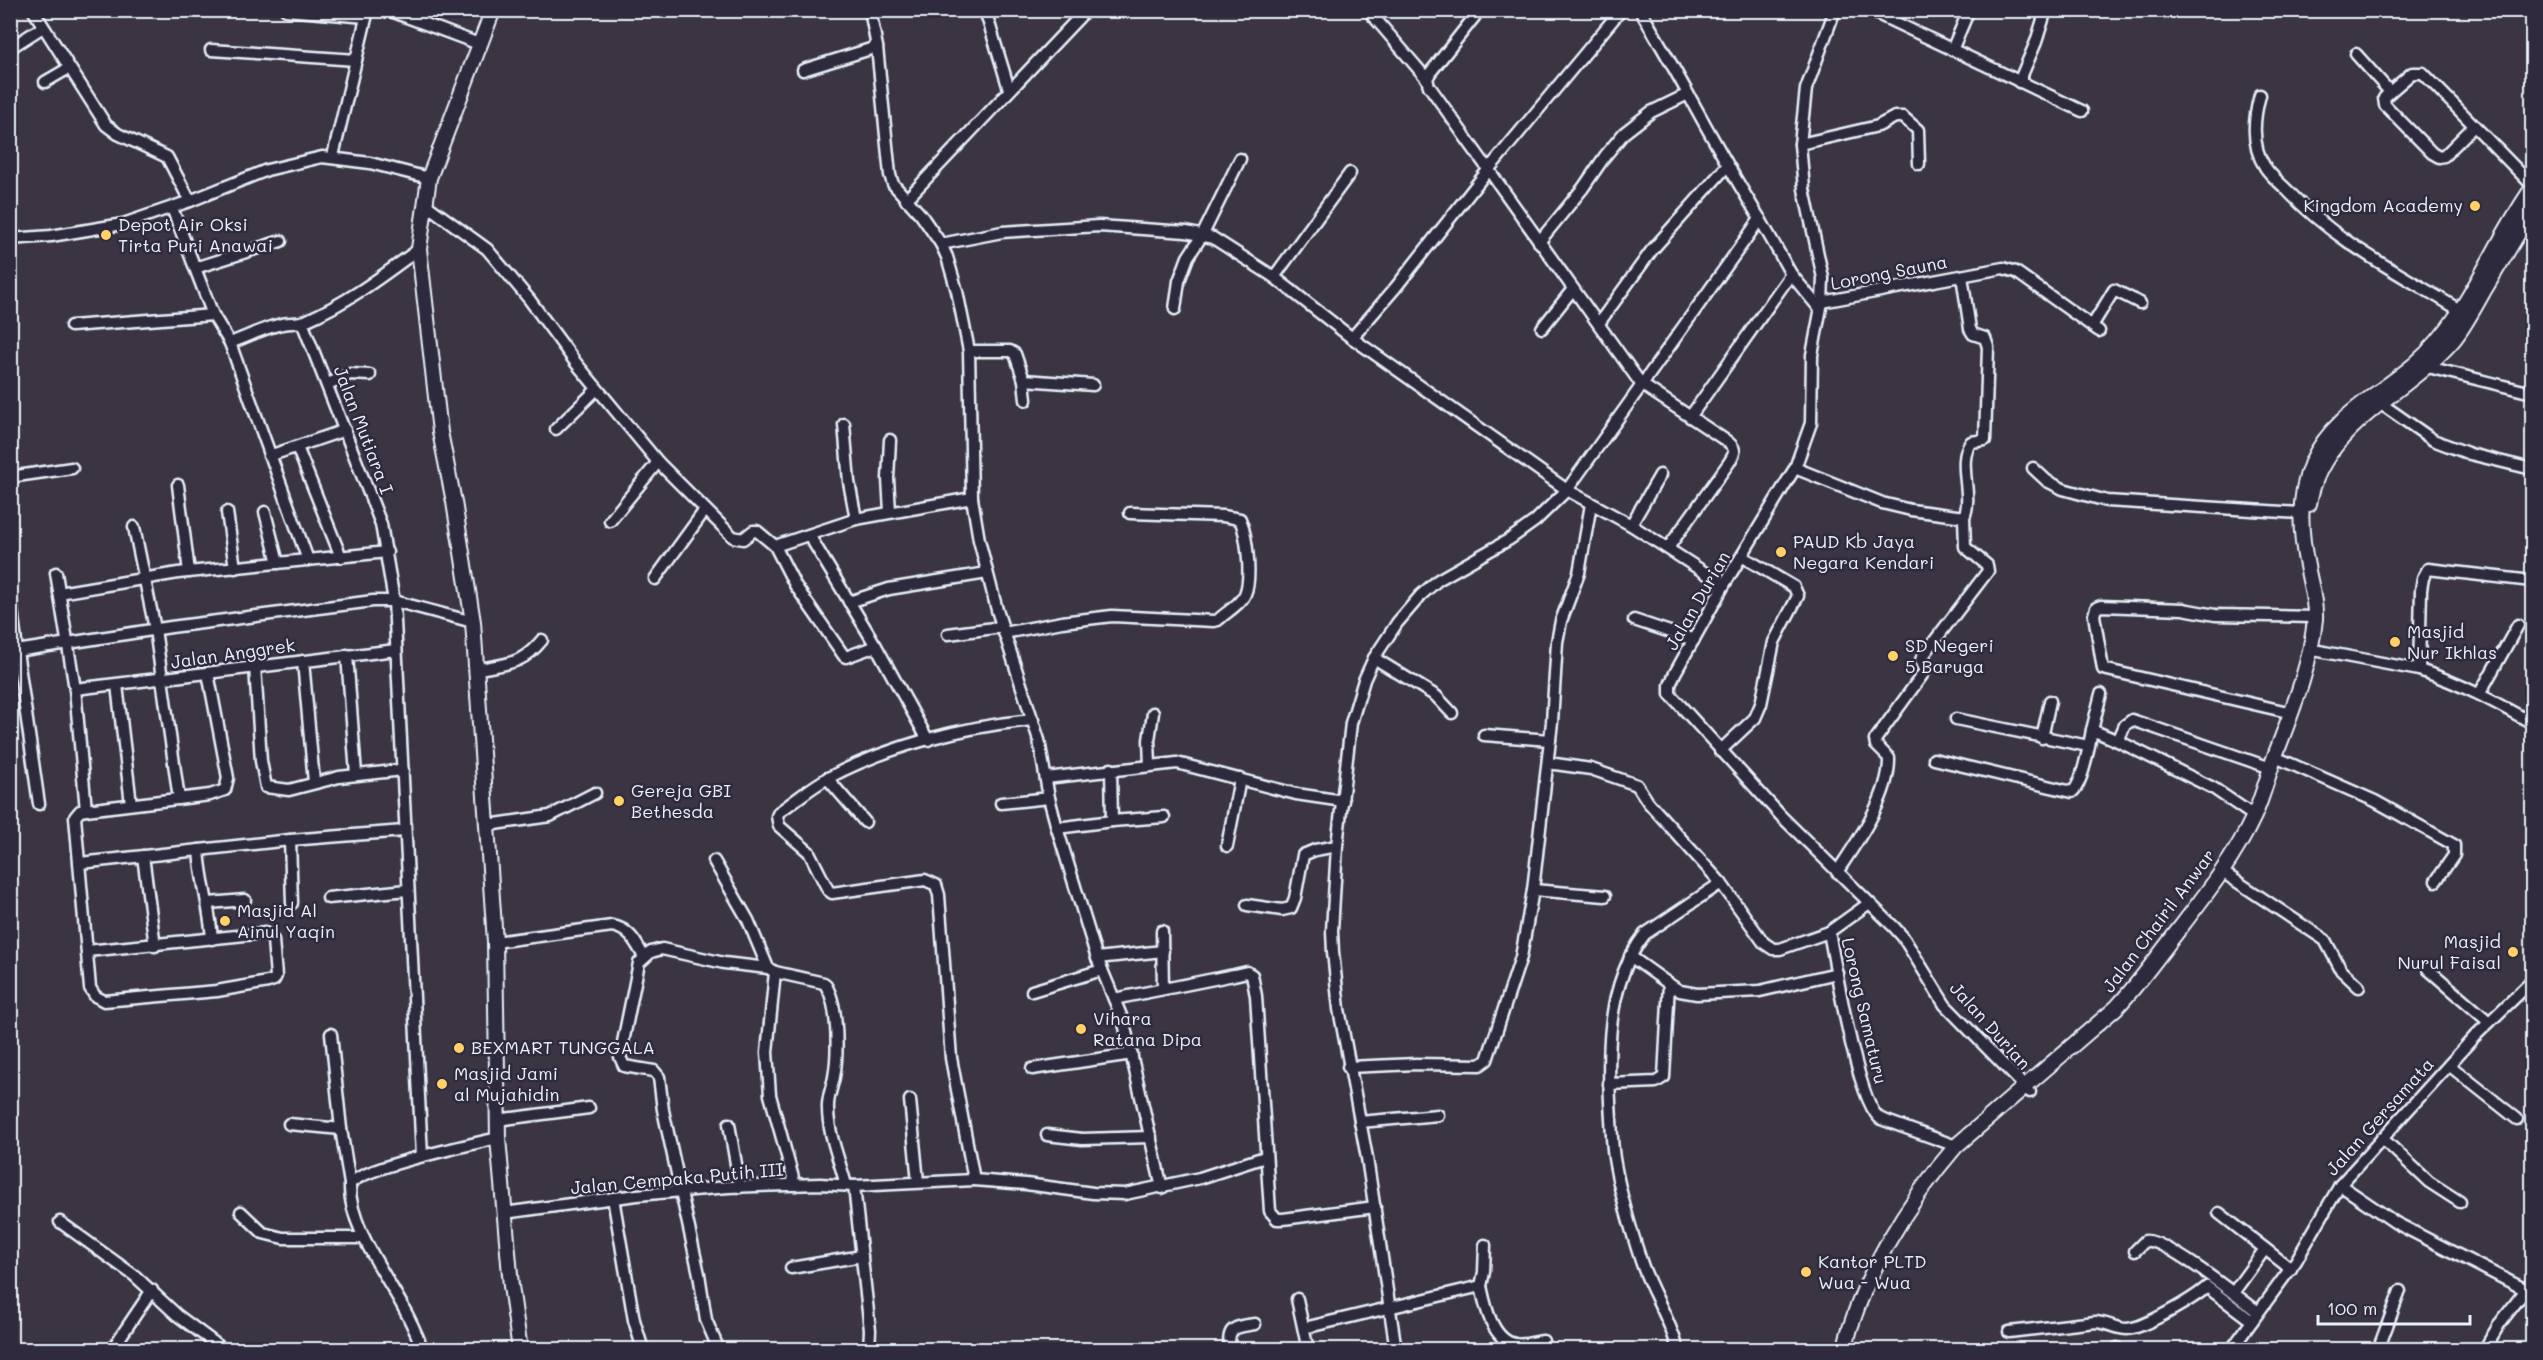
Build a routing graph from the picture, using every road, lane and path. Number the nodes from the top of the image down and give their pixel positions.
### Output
1 (33, 10) edge
2 (286, 10) edge
3 (388, 10) edge
4 (493, 10) edge
5 (870, 10) edge
6 (985, 10) edge
7 (1086, 10) edge
8 (1621, 10) edge
9 (1640, 10) edge
10 (1834, 10) edge
11 (1869, 10) edge
12 (1969, 10) edge
13 (2046, 10) edge
14 (1368, 11) edge
15 (1475, 12) edge
16 (367, 14) edge
17 (43, 27) junction
18 (479, 44) junction
19 (877, 47) junction
20 (10, 48) edge
21 (211, 50) dead end
22 (1952, 50) junction
23 (2356, 54) dead end
24 (356, 60) junction
25 (69, 68) junction
26 (803, 70) dead end
27 (1427, 79) junction
28 (45, 82) dead end
29 (2019, 82) junction
30 (1010, 89) junction
31 (2390, 92) junction
32 (1688, 94) junction
33 (2260, 95) dead end
34 (2082, 111) dead end
35 (2474, 126) junction
36 (1800, 144) junction
37 (333, 156) junction
38 (1240, 159) dead end
39 (1919, 164) dead end
40 (1727, 166) junction
41 (1488, 170) junction
42 (1350, 172) dead end
43 (429, 177) junction
44 (2532, 187) edge
45 (906, 200) junction
46 (190, 201) junction
47 (425, 204) junction
48 (172, 208) junction
49 (2532, 210) edge
50 (1760, 219) junction
51 (1203, 234) junction
52 (10, 239) edge
53 (281, 241) dead end
54 (1539, 242) junction
55 (941, 244) junction
56 (419, 249) junction
57 (195, 268) junction
58 (1791, 274) junction
59 (1962, 276) junction
60 (1274, 277) junction
61 (1573, 289) junction
62 (2140, 303) dead end
63 (1820, 305) junction
64 (1175, 309) dead end
65 (2461, 311) junction
66 (213, 315) junction
67 (302, 322) junction
68 (1599, 323) junction
69 (71, 326) dead end
70 (1542, 328) dead end
71 (1353, 338) junction
72 (230, 343) junction
73 (969, 351) junction
74 (2424, 363) junction
75 (370, 375) dead end
76 (1024, 380) junction
77 (328, 384) junction
78 (1641, 384) junction
79 (1093, 385) dead end
80 (597, 389) junction
81 (2532, 393) edge
82 (1026, 400) dead end
83 (2380, 403) junction
84 (1690, 417) junction
85 (844, 424) dead end
86 (556, 429) dead end
87 (345, 430) junction
88 (890, 440) dead end
89 (297, 447) junction
90 (269, 456) junction
91 (658, 462) junction
92 (72, 468) dead end
93 (1796, 468) junction
94 (2033, 468) dead end
95 (2532, 469) edge
96 (1660, 475) dead end
97 (10, 477) edge
98 (178, 485) dead end
99 (1567, 490) junction
100 (972, 498) junction
101 (1591, 504) junction
102 (705, 510) junction
103 (890, 511) junction
104 (227, 512) dead end
105 (265, 512) dead end
106 (1130, 513) dead end
107 (2300, 513) junction
108 (1964, 517) junction
109 (856, 519) junction
110 (610, 521) dead end
111 (1631, 525) junction
112 (134, 527) dead end
113 (809, 535) junction
114 (775, 546) junction
115 (1668, 548) junction
116 (387, 552) junction
117 (341, 557) junction
118 (1743, 557) junction
119 (308, 560) junction
120 (278, 563) junction
121 (236, 568) junction
122 (189, 572) junction
123 (56, 573) dead end
124 (987, 573) junction
125 (146, 579) junction
126 (655, 579) dead end
127 (2532, 581) edge
128 (1724, 585) junction
129 (10, 591) edge
130 (59, 593) junction
131 (394, 601) junction
132 (849, 602) junction
133 (2315, 617) junction
134 (1634, 620) dead end
135 (473, 622) junction
136 (2518, 625) dead end
137 (155, 630) junction
138 (1003, 630) junction
139 (948, 634) dead end
140 (542, 640) dead end
141 (1694, 640) junction
142 (68, 643) junction
143 (876, 646) junction
144 (396, 650) junction
145 (2319, 651) junction
146 (14, 652) edge
147 (347, 655) junction
148 (1374, 658) junction
149 (303, 661) junction
150 (255, 666) junction
151 (475, 670) junction
152 (2419, 670) junction
153 (208, 673) junction
154 (162, 680) junction
155 (117, 685) junction
156 (75, 689) junction
157 (2480, 693) junction
158 (2101, 694) dead end
159 (2050, 701) dead end
160 (1153, 713) dead end
161 (1452, 713) dead end
162 (2292, 713) junction
163 (1956, 719) dead end
164 (1033, 720) junction
165 (2532, 723) edge
166 (2092, 730) junction
167 (1484, 735) dead end
168 (2042, 738) junction
169 (928, 740) junction
170 (1550, 740) junction
171 (2118, 741) junction
172 (2088, 746) junction
173 (1720, 751) junction
174 (1934, 759) dead end
175 (1548, 762) junction
176 (2276, 764) junction
177 (1150, 765) junction
178 (1111, 769) junction
179 (403, 770) junction
180 (356, 774) junction
181 (827, 778) junction
182 (1046, 778) junction
183 (1240, 780) junction
184 (314, 782) junction
185 (595, 793) dead end
186 (1049, 798) junction
187 (179, 799) junction
188 (1343, 801) junction
189 (1001, 803) dead end
190 (39, 804) dead end
191 (131, 804) junction
192 (86, 810) junction
193 (2254, 816) junction
194 (1164, 817) dead end
195 (1112, 821) junction
196 (866, 822) dead end
197 (488, 825) junction
198 (1057, 828) junction
199 (404, 831) junction
200 (290, 840) junction
201 (1227, 846) dead end
202 (1337, 846) junction
203 (199, 850) junction
204 (143, 856) junction
205 (714, 861) dead end
206 (80, 863) junction
207 (1837, 872) junction
208 (2227, 875) junction
209 (2436, 880) dead end
210 (1721, 883) junction
211 (407, 890) junction
212 (1533, 890) junction
213 (1605, 896) dead end
214 (328, 898) dead end
215 (245, 900) dead end
216 (209, 903) junction
217 (292, 903) dead end
218 (1868, 904) junction
219 (1247, 905) dead end
220 (1162, 931) dead end
221 (1829, 932) junction
222 (212, 939) junction
223 (495, 942) junction
224 (155, 946) junction
225 (87, 951) junction
226 (1163, 951) junction
227 (1630, 956) junction
228 (644, 957) junction
229 (1097, 958) junction
230 (2428, 969) dead end
231 (771, 970) junction
232 (1102, 970) junction
233 (1837, 973) junction
234 (2532, 981) edge
235 (1669, 984) junction
236 (2359, 987) dead end
237 (1163, 989) junction
238 (1032, 991) dead end
239 (1114, 999) junction
240 (2489, 1022) junction
241 (331, 1034) dead end
242 (1132, 1054) junction
243 (2448, 1065) junction
244 (1348, 1066) junction
245 (1032, 1069) dead end
246 (1609, 1084) junction
247 (2027, 1090) junction
248 (909, 1100) dead end
249 (589, 1108) dead end
250 (1438, 1115) dead end
251 (2517, 1119) dead end
252 (497, 1120) junction
253 (1360, 1122) junction
254 (289, 1124) dead end
255 (729, 1124) dead end
256 (341, 1129) junction
257 (1047, 1135) dead end
258 (1152, 1137) junction
259 (498, 1138) junction
260 (2382, 1138) junction
261 (1956, 1146) junction
262 (422, 1156) junction
263 (1265, 1157) junction
264 (974, 1180) junction
265 (918, 1182) junction
266 (350, 1184) junction
267 (795, 1185) junction
268 (2340, 1185) junction
269 (850, 1186) junction
270 (740, 1187) junction
271 (1162, 1188) junction
272 (681, 1192) junction
273 (612, 1198) junction
274 (2460, 1203) dead end
275 (1375, 1207) junction
276 (241, 1212) dead end
277 (2219, 1212) dead end
278 (504, 1213) junction
279 (60, 1222) dead end
280 (364, 1238) junction
281 (1485, 1245) dead end
282 (2265, 1249) junction
283 (2135, 1251) dead end
284 (862, 1256) junction
285 (791, 1268) dead end
286 (2291, 1269) junction
287 (2210, 1283) junction
288 (1480, 1286) junction
289 (2530, 1288) edge
290 (152, 1290) junction
291 (2400, 1291) dead end
292 (2233, 1293) junction
293 (1297, 1299) dead end
294 (1388, 1307) junction
295 (2255, 1316) junction
296 (1255, 1324) dead end
297 (1304, 1328) junction
298 (2009, 1332) dead end
299 (1543, 1341) dead end
300 (115, 1350) edge
301 (224, 1350) edge
302 (423, 1350) edge
303 (520, 1350) edge
304 (643, 1350) edge
305 (719, 1350) edge
306 (869, 1350) edge
307 (1230, 1350) edge
308 (1308, 1350) edge
309 (1396, 1350) edge
310 (1678, 1350) edge
311 (1844, 1350) edge
312 (1853, 1350) edge
313 (2231, 1350) edge
314 (2378, 1350) edge
315 (2484, 1350) edge

1 - 17 street
2 - 16 street
3 - 18 street
4 - 18 main road
5 - 19 street
6 - 30 street
7 - 30 street
8 - 41 street
9 - 32 street
10 - 36 street, Jalan Durian
11 - 22 street
12 - 22 street
13 - 29 street
14 - 27 street
15 - 27 street
16 - 24 street
17 - 20 street
17 - 25 street
18 - 43 main road
19 - 26 street
19 - 45 street
21 - 24 street
22 - 29 street
23 - 31 street
24 - 37 street
25 - 28 street
25 - 46 street
27 - 41 street
29 - 34 street
30 - 45 street
31 - 35 street
31 - 35 street
32 - 40 street
32 - 54 street
33 - 65 street
35 - 44 street
36 - 39 street
36 - 63 street, Jalan Durian
37 - 43 street
37 - 46 street
38 - 51 street
40 - 50 street
40 - 68 street
41 - 54 street
41 - 71 street
42 - 60 street
43 - 47 main road
44 - 65 main road, Jalan Chairil Anwar
45 - 55 street
46 - 48 street
47 - 56 main road
47 - 80 street
48 - 52 street
48 - 57 street
49 - 74 main road, Jalan Chairil Anwar
50 - 58 street
50 - 78 street
51 - 55 street
51 - 60 street
51 - 64 street
53 - 57 street
54 - 61 street
55 - 73 street
56 - 67 street
56 - 135 main road
57 - 66 street
58 - 63 street
58 - 84 street
59 - 62 street, Lorong Sauna
59 - 63 street, Lorong Sauna
59 - 108 street
60 - 71 street
61 - 68 street
61 - 70 street
63 - 93 street, Jalan Durian
65 - 74 main road, Jalan Chairil Anwar
66 - 69 street
66 - 72 street
67 - 72 street
67 - 77 street, Jalan Mutiara I
68 - 78 street
71 - 99 street
72 - 90 street
73 - 76 street
73 - 100 street
74 - 81 street
74 - 83 main road, Jalan Chairil Anwar
74 - 107 main road, Jalan Chairil Anwar
75 - 77 street
76 - 79 street
76 - 82 street
77 - 87 street, Jalan Mutiara I
78 - 84 street
78 - 99 street
80 - 86 street
80 - 91 street
83 - 95 street
83 - 145 main road, Jalan Chairil Anwar
84 - 115 street
85 - 109 street
87 - 89 street
87 - 116 street, Jalan Mutiara I
88 - 103 street
89 - 90 street
89 - 117 street
90 - 119 street
91 - 102 street
91 - 110 street
92 - 97 street
93 - 108 street
93 - 118 street, Jalan Durian
94 - 107 street
96 - 111 street
98 - 122 street
99 - 101 street
99 - 148 street
100 - 103 street
100 - 124 street
101 - 111 street
101 - 170 street
102 - 114 street
102 - 126 street
103 - 109 street
104 - 121 street
105 - 120 street
106 - 138 street
107 - 133 main road, Jalan Chairil Anwar
108 - 207 street
109 - 113 street
111 - 115 street
112 - 125 street
113 - 114 street
113 - 132 street
114 - 143 street
115 - 128 street
116 - 117 street
116 - 131 street, Jalan Mutiara I
117 - 119 street
118 - 128 street, Jalan Durian
118 - 173 street
119 - 120 street
120 - 121 street
121 - 122 street
122 - 125 street
123 - 130 street
124 - 132 street
124 - 138 street
125 - 130 street
125 - 137 street
127 - 152 street
128 - 141 street, Jalan Durian
129 - 146 street
130 - 142 street
131 - 135 street
131 - 137 street
131 - 144 street, Jalan Mutiara I
132 - 143 street
133 - 162 main road, Jalan Chairil Anwar
133 - 162 street
134 - 141 street
135 - 151 main road
136 - 157 street
137 - 142 street
137 - 154 street
138 - 139 street
138 - 164 street
140 - 151 street
141 - 173 street, Jalan Durian
142 - 146 street
142 - 156 street
143 - 169 street
144 - 147 street, Jalan Anggrek
144 - 179 street, Jalan Mutiara I
145 - 152 street
145 - 176 main road, Jalan Chairil Anwar
146 - 190 street
147 - 149 street, Jalan Anggrek
147 - 180 street
148 - 161 street
148 - 188 street
149 - 150 street, Jalan Anggrek
149 - 184 street
150 - 153 street, Jalan Anggrek
150 - 184 street
151 - 197 main road
152 - 157 street
153 - 154 street, Jalan Anggrek
153 - 187 street
154 - 155 street, Jalan Anggrek
154 - 187 street
155 - 156 street, Jalan Anggrek
155 - 191 street
156 - 192 street
157 - 165 street
158 - 166 street
159 - 168 street
160 - 177 street
162 - 176 main road, Jalan Chairil Anwar
163 - 168 street
164 - 169 street
164 - 182 street
166 - 171 street
166 - 172 street
167 - 170 street
168 - 172 street
169 - 181 street
170 - 175 street
171 - 176 street
171 - 193 street
172 - 174 street
173 - 207 street, Jalan Durian
175 - 210 street
175 - 212 street
176 - 193 main road, Jalan Chairil Anwar
176 - 208 main road, Jalan Chairil Anwar
176 - 209 street
177 - 178 street
177 - 183 street
178 - 182 street
178 - 195 street
179 - 180 street
179 - 199 street, Jalan Mutiara I
180 - 184 street
181 - 196 street
181 - 264 street
182 - 186 street
183 - 188 street
183 - 201 street
185 - 197 street
186 - 189 street
186 - 198 street
187 - 191 street
188 - 202 street
191 - 192 street
192 - 206 street
193 - 247 main road, Jalan Chairil Anwar
194 - 195 street
195 - 198 street
197 - 223 main road
198 - 229 street
199 - 200 street
199 - 211 street, Jalan Mutiara I
200 - 203 street
200 - 217 street
202 - 219 street
202 - 244 street
203 - 204 street
203 - 216 street
204 - 206 street
204 - 224 street
205 - 231 street
206 - 225 street
207 - 218 street, Jalan Durian
208 - 236 street
208 - 247 main road, Jalan Chairil Anwar
210 - 221 street
210 - 227 street
211 - 214 street
211 - 262 street, Jalan Mutiara I
212 - 213 street
212 - 244 street
215 - 216 street
216 - 222 street
218 - 221 street
218 - 247 street, Jalan Durian
220 - 226 street
221 - 233 street, Lorong Samaturu
222 - 224 street
222 - 225 street
223 - 228 street
223 - 252 main road
224 - 225 street
226 - 229 street
226 - 237 street
227 - 235 street
227 - 246 street
228 - 231 street
228 - 272 street
229 - 232 street
230 - 240 street
231 - 267 street
231 - 269 street
232 - 238 street
232 - 239 street
233 - 235 street
233 - 261 street, Lorong Samaturu
234 - 240 street, Jalan Gersamata
235 - 246 street
237 - 239 street
237 - 263 street
239 - 242 street
240 - 243 street, Jalan Gersamata
241 - 256 street
242 - 245 street
242 - 258 street
243 - 251 street
243 - 260 street, Jalan Gersamata
244 - 253 street
246 - 310 street
247 - 261 main road, Jalan Chairil Anwar
247 - 312 main road, Jalan Chairil Anwar
248 - 265 street
249 - 252 street
250 - 253 street
252 - 259 main road
253 - 275 street
254 - 256 street
255 - 270 street
256 - 266 street
257 - 258 street
258 - 271 street
259 - 262 street
259 - 278 main road
260 - 268 street, Jalan Gersamata
260 - 274 street
261 - 311 main road, Jalan Chairil Anwar
262 - 266 street
263 - 271 street, Jalan Cempaka Putih III
263 - 275 street
264 - 265 street, Jalan Cempaka Putih III
264 - 271 street, Jalan Cempaka Putih III
265 - 269 street, Jalan Cempaka Putih III
266 - 280 street
267 - 269 street, Jalan Cempaka Putih III
267 - 270 street, Jalan Cempaka Putih III
268 - 286 street, Jalan Gersamata
268 - 289 street
269 - 284 street
270 - 272 street, Jalan Cempaka Putih III
272 - 273 street, Jalan Cempaka Putih III
272 - 305 street
273 - 278 street, Jalan Cempaka Putih III
273 - 304 street
275 - 294 street
276 - 280 street
277 - 282 street
278 - 303 main road
279 - 290 street
280 - 302 street
281 - 288 street
282 - 286 street
282 - 292 street
283 - 287 street
284 - 285 street
284 - 306 street
286 - 295 street, Jalan Gersamata
287 - 292 street
287 - 295 street
287 - 298 street
288 - 294 street
288 - 299 street
289 - 315 street
290 - 300 street
290 - 301 street
291 - 314 street
292 - 295 street
293 - 297 street
294 - 297 street
294 - 309 street
295 - 313 street, Jalan Gersamata
296 - 307 street
297 - 308 street

